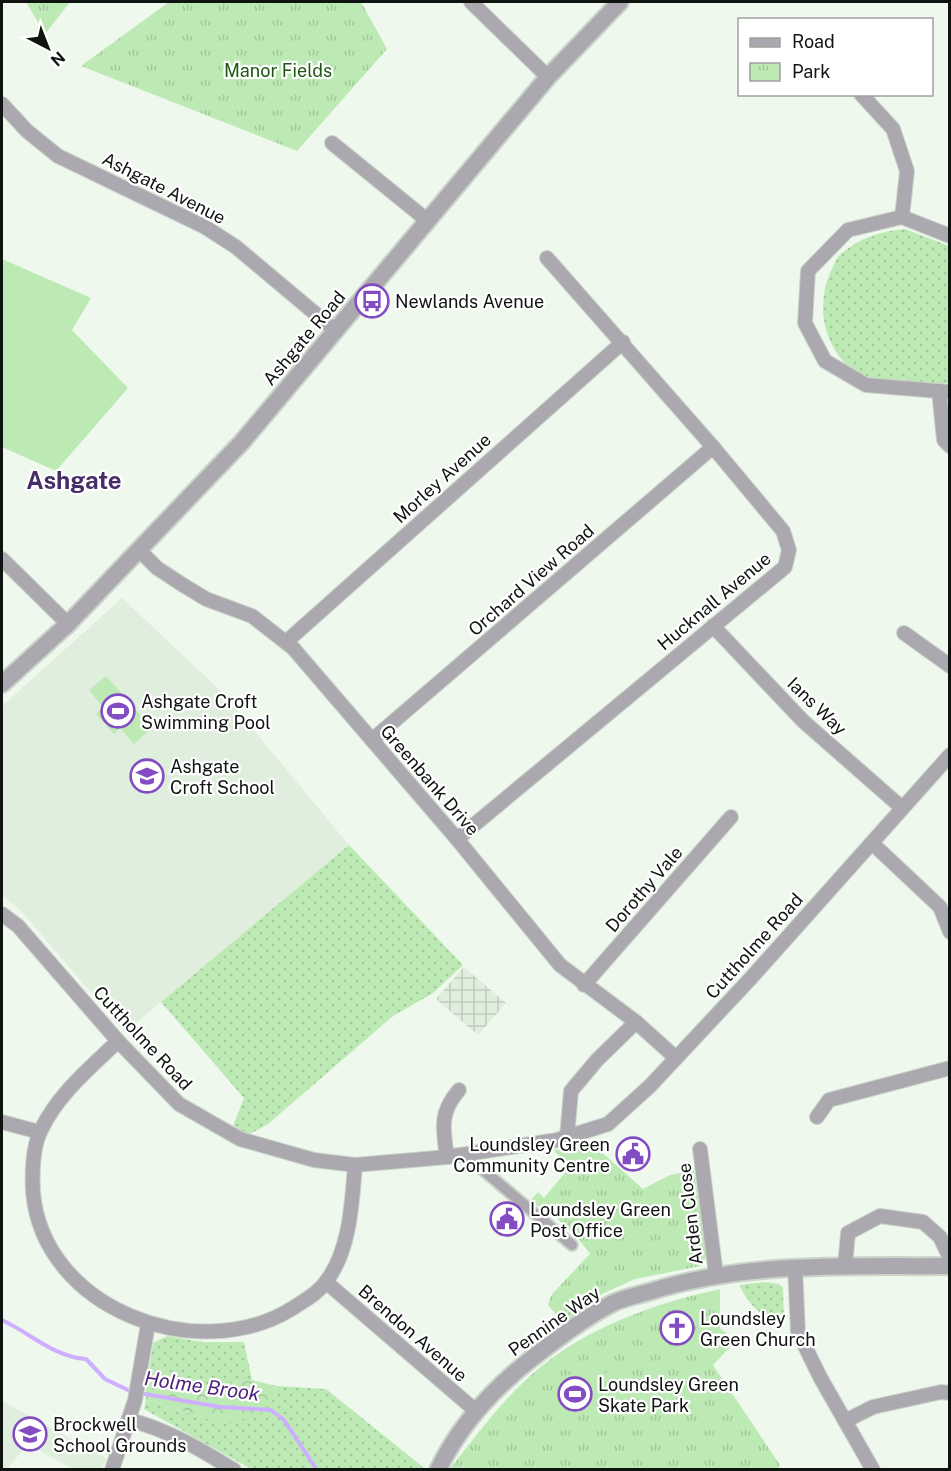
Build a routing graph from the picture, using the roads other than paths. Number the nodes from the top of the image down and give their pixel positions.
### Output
1 (471, 2) edge
2 (620, 2) edge
3 (548, 77) junction
4 (863, 96) edge
5 (2, 104) edge
6 (332, 143) dead end
7 (902, 216) junction
8 (428, 220) junction
9 (950, 236) edge
10 (547, 258) dead end
11 (336, 331) junction
12 (622, 342) junction
13 (944, 392) edge
14 (950, 446) edge
15 (713, 447) junction
16 (139, 550) junction
17 (2, 559) edge
18 (68, 624) junction
19 (713, 626) junction
20 (904, 633) dead end
21 (286, 642) junction
22 (950, 666) edge
23 (2, 684) edge
24 (372, 740) junction
25 (950, 755) edge
26 (901, 807) junction
27 (731, 817) dead end
28 (457, 839) junction
29 (872, 843) junction
30 (2, 914) edge
31 (950, 932) edge
32 (584, 985) junction
33 (636, 1022) junction
34 (118, 1041) junction
35 (676, 1058) junction
36 (950, 1068) edge
37 (459, 1090) dead end
38 (817, 1117) dead end
39 (2, 1122) edge
40 (39, 1132) junction
41 (567, 1137) junction
42 (700, 1149) dead end
43 (465, 1154) junction
44 (447, 1157) junction
45 (355, 1165) junction
46 (572, 1245) dead end
47 (950, 1258) edge
48 (950, 1266) edge
49 (795, 1267) junction
50 (845, 1267) junction
51 (716, 1275) junction
52 (326, 1282) junction
53 (148, 1324) junction
54 (950, 1393) edge
55 (476, 1411) junction
56 (130, 1420) junction
57 (845, 1420) junction
58 (112, 1470) edge
59 (234, 1470) edge
60 (438, 1470) edge
61 (873, 1470) edge

1 - 3 street
2 - 3 street, Ashgate Road
3 - 8 street, Ashgate Road
4 - 7 street
5 - 11 street, Ashgate Avenue
6 - 8 street
7 - 9 street
7 - 13 street
8 - 11 street, Ashgate Road
10 - 12 street, Hucknall Avenue
11 - 16 street, Ashgate Road
12 - 15 street, Hucknall Avenue
12 - 21 street, Morley Avenue
13 - 14 street
15 - 19 street, Hucknall Avenue
15 - 24 street, Orchard View Road
16 - 18 street, Ashgate Road
16 - 21 street, Greenbank Drive
17 - 18 street
18 - 23 street, Ashgate Road
19 - 26 street, Ians Way
19 - 28 street, Hucknall Avenue
20 - 22 street
21 - 24 street, Greenbank Drive
24 - 28 street, Greenbank Drive
25 - 26 street, Cuttholme Road
26 - 29 street, Cuttholme Road
27 - 32 street, Dorothy Vale
28 - 32 street, Greenbank Drive
29 - 31 street
29 - 35 street, Cuttholme Road
30 - 34 street, Cuttholme Road
32 - 33 street, Greenbank Drive
33 - 35 street, Greenbank Drive
33 - 41 street
34 - 40 street
34 - 45 street, Cuttholme Road
35 - 41 street, Cuttholme Road
36 - 38 street
37 - 44 street
39 - 40 street
40 - 53 street
41 - 43 street, Cuttholme Road
42 - 51 street, Arden Close
43 - 44 street, Cuttholme Road
43 - 46 street
44 - 45 street, Cuttholme Road
45 - 52 street
47 - 50 street
48 - 50 street, Pennine Way
49 - 50 street, Pennine Way
49 - 51 street, Pennine Way
49 - 57 street
51 - 55 street, Pennine Way
52 - 53 street
52 - 55 street, Brendon Avenue
53 - 56 street
54 - 57 street
55 - 60 street, Pennine Way
56 - 58 street
56 - 59 street
57 - 61 street

